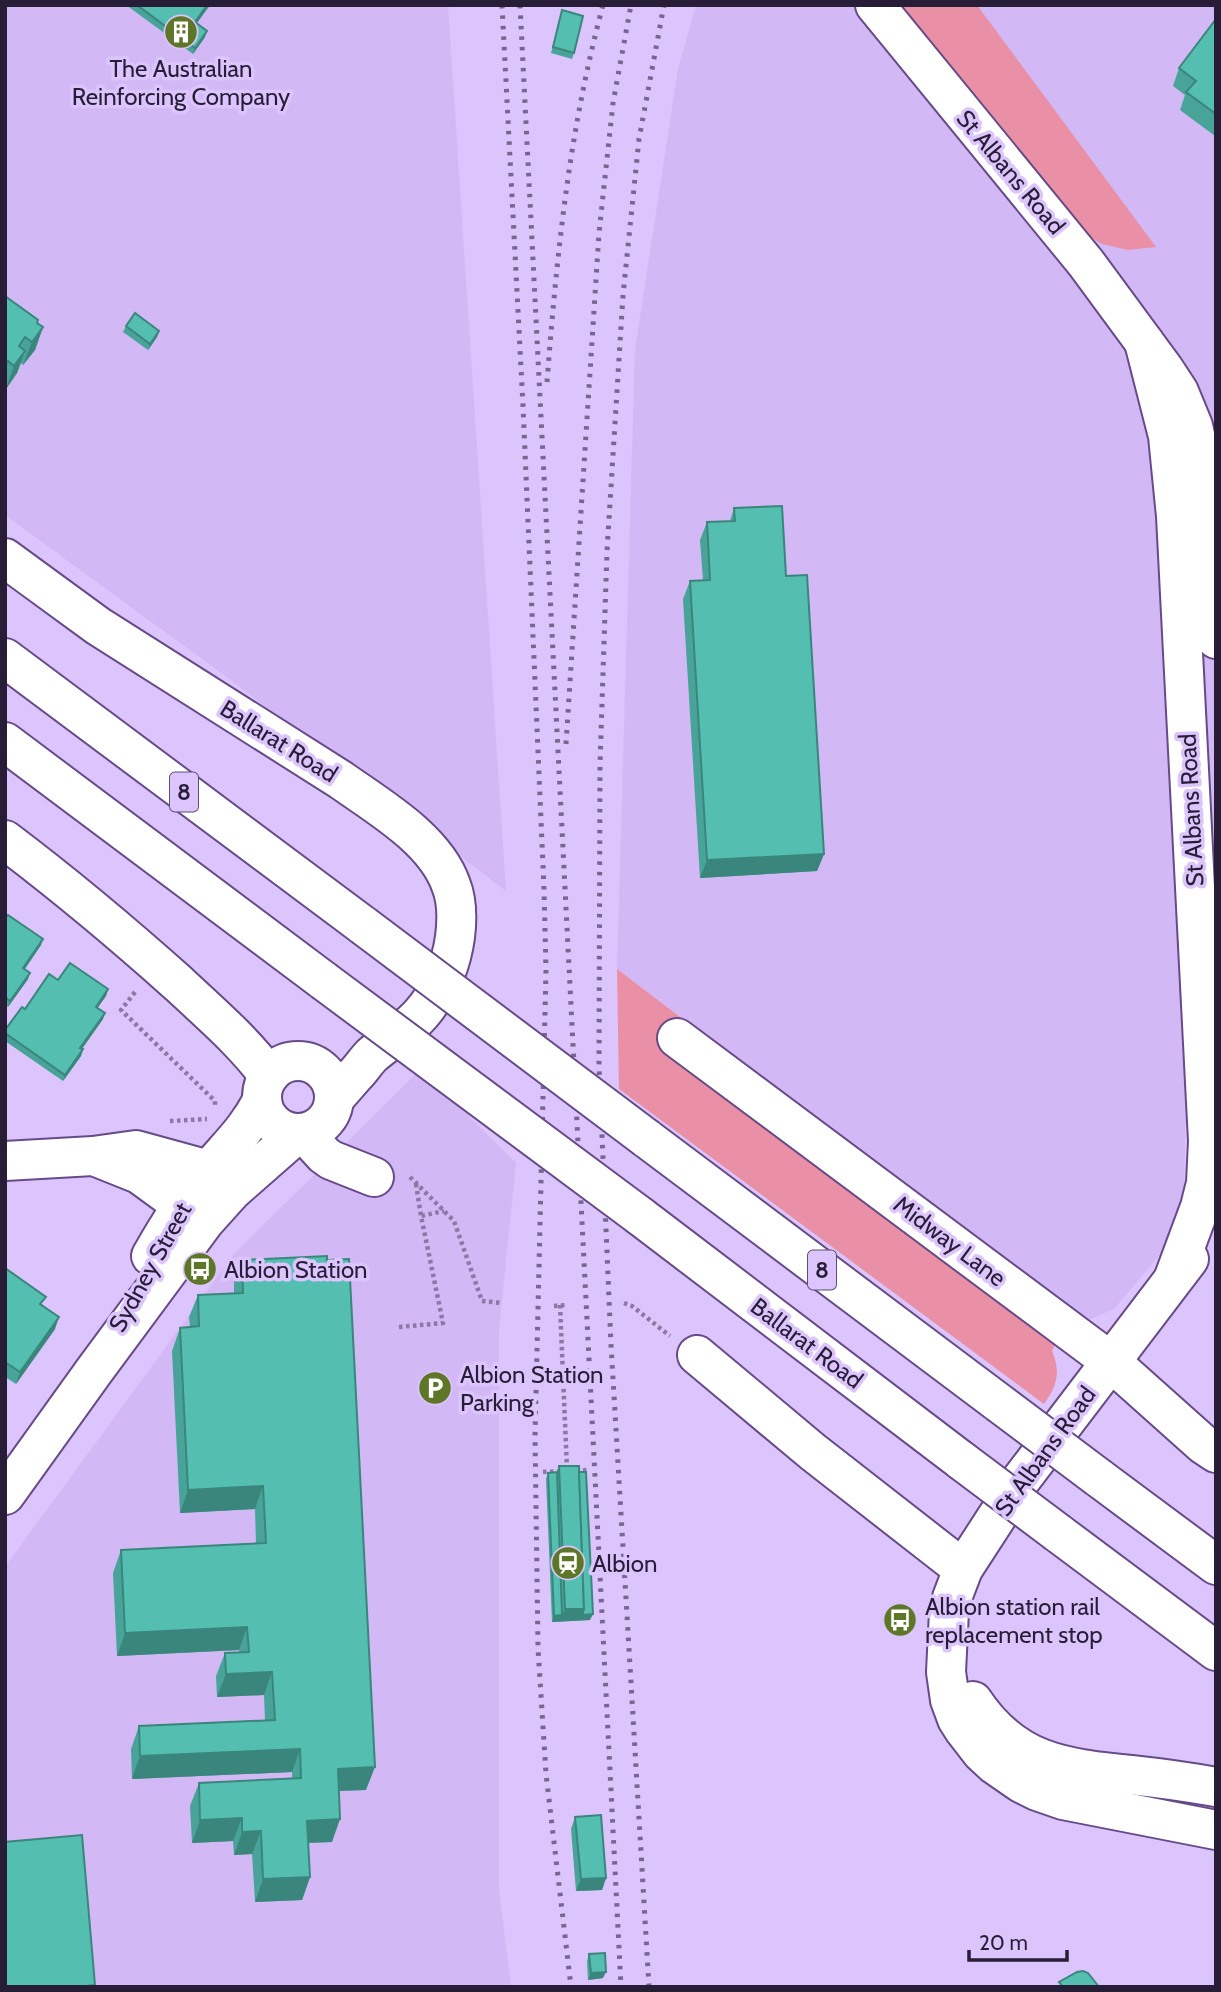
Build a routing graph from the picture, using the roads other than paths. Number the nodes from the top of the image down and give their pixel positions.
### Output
1 (875, 5) edge
2 (1191, 517) junction
3 (5, 558) edge
4 (1216, 639) edge
5 (5, 658) edge
6 (5, 742) edge
7 (5, 840) edge
8 (1206, 928) edge
9 (677, 1038) dead end
10 (265, 1089) junction
11 (334, 1099) junction
12 (301, 1133) junction
13 (93, 1156) junction
14 (5, 1161) edge
15 (194, 1166) junction
16 (391, 1176) road end
17 (194, 1213) junction
18 (1216, 1223) edge
19 (1174, 1277) junction
20 (696, 1355) road end
21 (1110, 1362) junction
22 (1216, 1453) edge
23 (5, 1495) edge
24 (1216, 1565) edge
25 (963, 1569) junction
26 (947, 1639) junction
27 (1216, 1651) edge
28 (1216, 1787) edge
29 (1216, 1830) edge

1 - 2 main road, St Albans Road
2 - 4 main road, St Albans Road
2 - 8 main road, St Albans Road
3 - 11 main road, Ballarat Road
5 - 24 main road, 8, bridge
6 - 27 main road, Ballarat Road, bridge
7 - 10 main road
8 - 19 main road, St Albans Road
9 - 21 main road, Midway Lane
10 - 11 main road
10 - 12 main road
10 - 15 main road, Sydney Street
11 - 12 main road
12 - 16 main road
12 - 17 main road, Sydney Street
13 - 14 main road
13 - 15 main road
13 - 17 main road
15 - 17 main road, Sydney Street
17 - 23 main road, Sydney Street
18 - 19 main road, St Albans Road
19 - 21 main road, St Albans Road
20 - 25 main road
21 - 22 main road, Midway Lane
21 - 25 main road, St Albans Road
25 - 26 main road, St Albans Road
26 - 28 main road, St Albans Road
26 - 29 main road, St Albans Road

